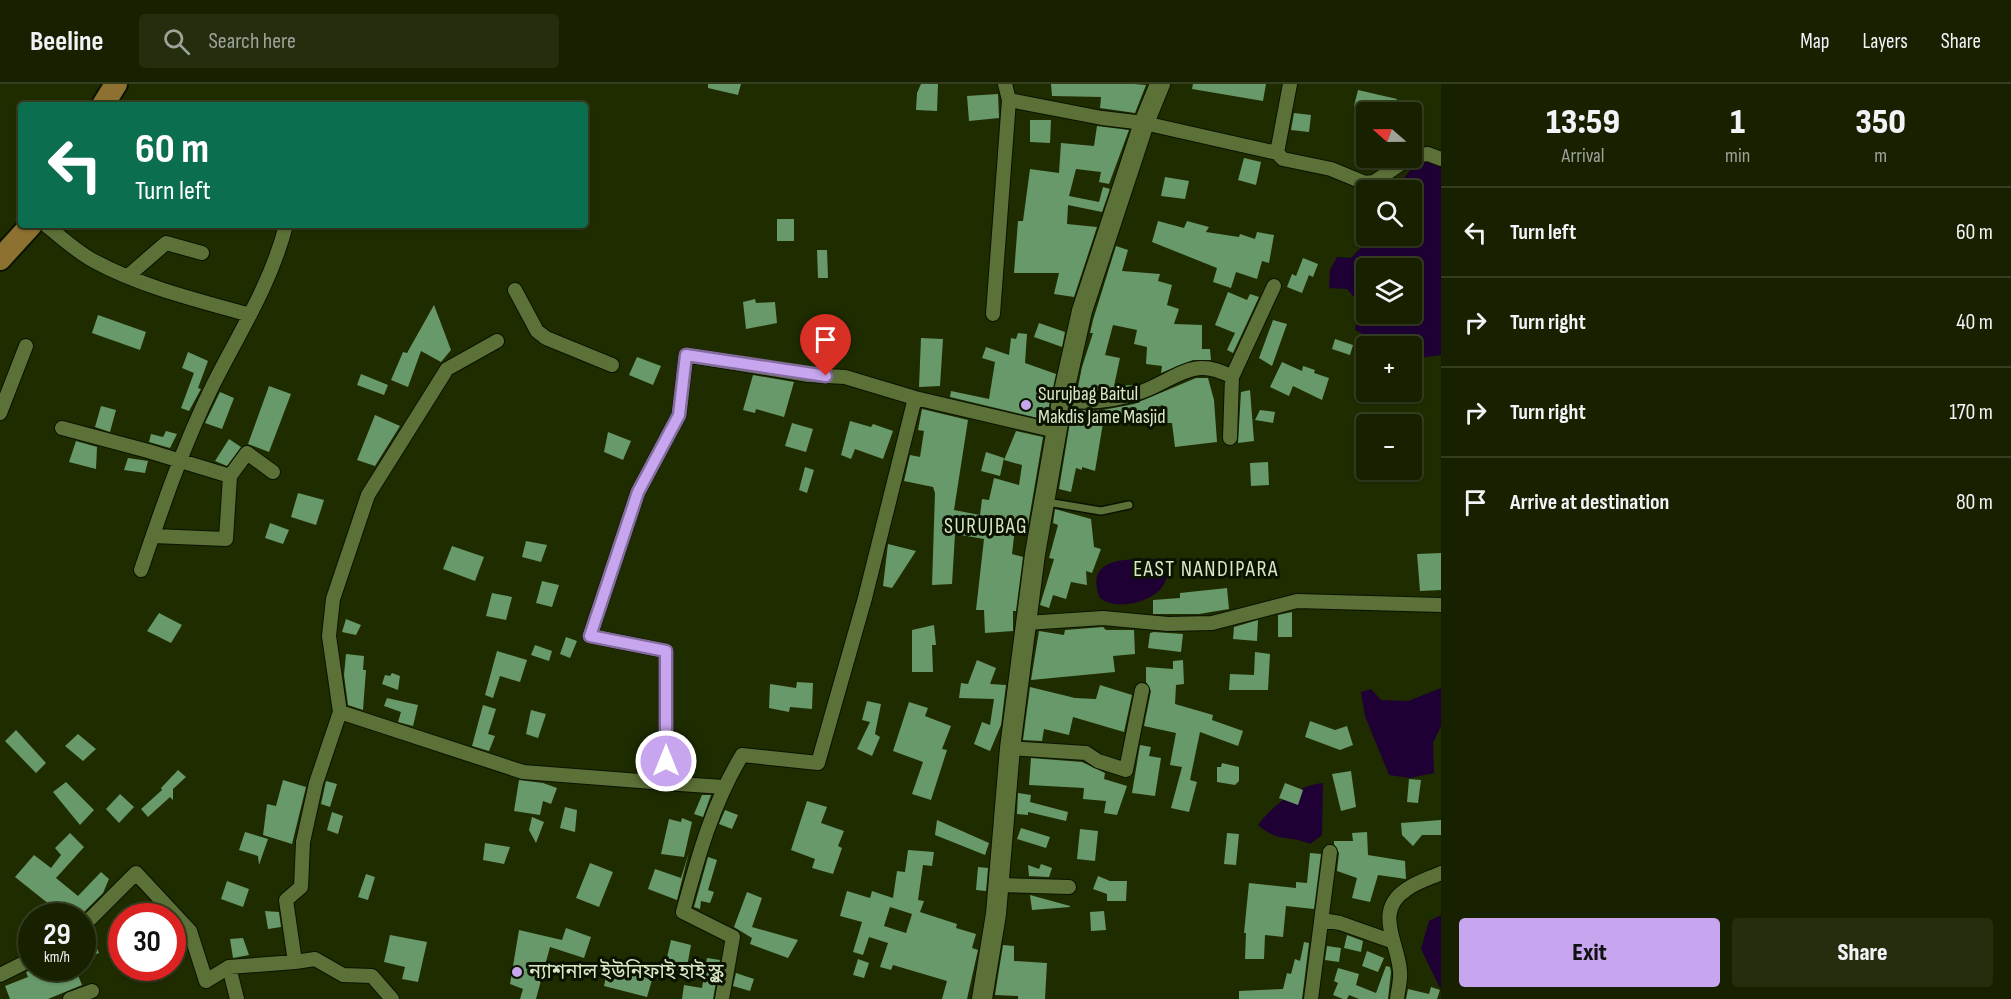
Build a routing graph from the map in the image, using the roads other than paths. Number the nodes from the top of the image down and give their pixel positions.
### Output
1 (116, 84) edge
2 (1005, 84) edge
3 (1160, 84) edge
4 (1290, 84) edge
5 (1009, 100) junction
6 (106, 102) edge
7 (1144, 123) junction
8 (1277, 153) junction
9 (1422, 155) edge
10 (1441, 159) edge
11 (1394, 168) edge
12 (28, 228) edge
13 (50, 228) edge
14 (285, 228) edge
15 (202, 253) dead end
16 (0, 259) edge
17 (128, 276) junction
18 (1274, 286) dead end
19 (514, 290) dead end
20 (993, 314) dead end
21 (250, 315) junction
22 (497, 341) dead end
23 (26, 346) dead end
24 (612, 365) dead end
25 (1232, 377) junction
26 (915, 398) junction
27 (1062, 400) junction
28 (0, 413) edge
29 (62, 428) dead end
30 (1056, 430) junction
31 (1230, 438) dead end
32 (179, 459) junction
33 (273, 472) dead end
34 (230, 476) junction
35 (1044, 501) junction
36 (1129, 505) dead end
37 (153, 536) junction
38 (141, 570) dead end
39 (1441, 605) edge
40 (1026, 623) junction
41 (1142, 690) dead end
42 (340, 712) junction
43 (1010, 748) junction
44 (666, 783) junction
45 (723, 787) junction
46 (1330, 852) dead end
47 (1441, 873) edge
48 (999, 885) junction
49 (1069, 887) dead end
50 (96, 913) edge
51 (1322, 920) junction
52 (1391, 941) junction
53 (295, 962) junction
54 (18, 966) edge
55 (229, 967) junction
56 (0, 975) edge
57 (92, 991) dead end
58 (70, 999) edge
59 (237, 999) edge
60 (392, 999) edge
61 (722, 999) edge
62 (982, 999) edge
63 (1311, 999) edge
64 (1397, 999) edge

1 - 6 main road
2 - 5 street
3 - 7 street
4 - 8 street
5 - 7 street
5 - 20 street
7 - 8 street
7 - 27 street
8 - 11 street
9 - 10 street
12 - 16 main road
13 - 17 street
14 - 21 street
15 - 17 street
17 - 21 street
18 - 25 street
19 - 24 street
21 - 32 street
22 - 42 street
23 - 28 street
25 - 27 street
25 - 31 street
26 - 30 street
26 - 44 street
26 - 45 street
27 - 30 street
29 - 32 street
30 - 35 street
32 - 34 street
32 - 37 street
33 - 34 street
34 - 37 street
35 - 36 lane
35 - 40 street
37 - 38 street
39 - 40 street
40 - 43 street
41 - 43 street
42 - 44 street
42 - 53 street
43 - 48 street
44 - 45 street
45 - 61 street
46 - 51 street
47 - 52 street
48 - 49 street
48 - 62 street
50 - 55 street
51 - 52 street
51 - 63 street
52 - 64 street
53 - 55 street
53 - 60 street
54 - 56 street
55 - 59 street
57 - 58 street

